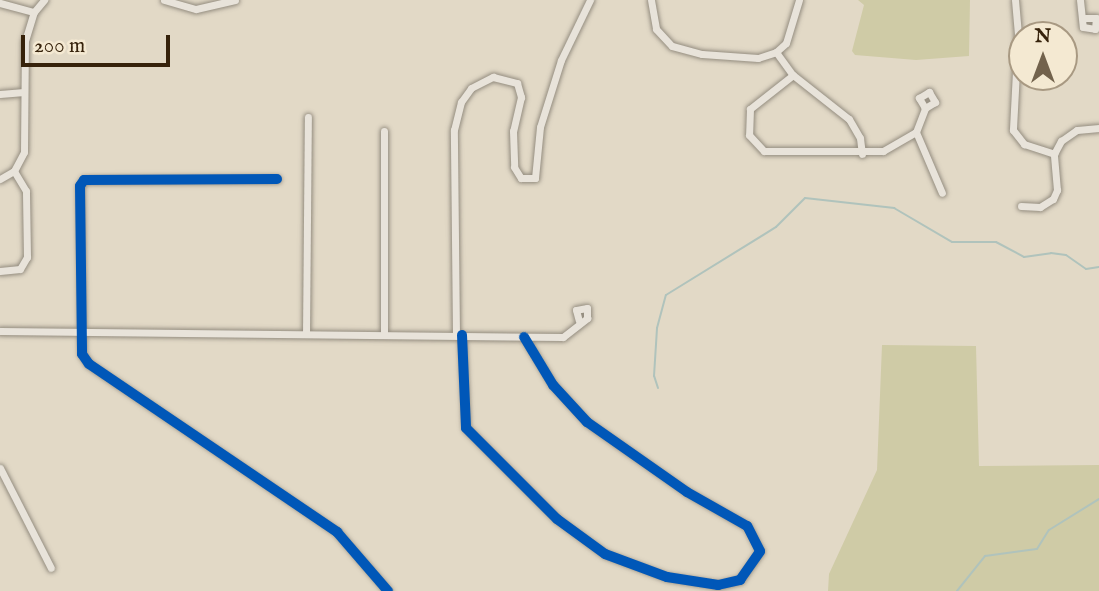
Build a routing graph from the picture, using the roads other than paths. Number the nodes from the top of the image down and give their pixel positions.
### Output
1 (44, 0) edge
2 (164, 0) edge
3 (235, 0) edge
4 (590, 0) edge
5 (651, 0) edge
6 (799, 0) edge
7 (1015, 0) edge
8 (1080, 0) edge
9 (0, 4) edge
10 (34, 12) junction
11 (1085, 18) dead end
12 (776, 52) junction
13 (793, 75) junction
14 (24, 92) junction
15 (0, 94) edge
16 (925, 108) dead end
17 (308, 117) dead end
18 (1099, 128) edge
19 (383, 131) dead end
20 (916, 132) junction
21 (862, 154) junction
22 (1054, 154) junction
23 (14, 171) junction
24 (0, 179) edge
25 (277, 179) dead end
26 (942, 193) dead end
27 (1021, 206) dead end
28 (0, 271) edge
29 (579, 321) dead end
30 (80, 330) junction
31 (0, 331) edge
32 (306, 334) junction
33 (383, 334) junction
34 (459, 335) junction
35 (524, 337) junction
36 (0, 468) edge
37 (51, 568) dead end
38 (388, 591) edge

1 - 10 street
2 - 3 street
4 - 34 street
5 - 12 street
6 - 12 street
7 - 22 street
8 - 11 street
9 - 10 street
10 - 14 street
12 - 13 street
13 - 21 street
13 - 21 street
14 - 15 street
14 - 23 street
16 - 20 street
17 - 32 street
18 - 22 street
19 - 33 street
20 - 21 street
20 - 26 street
22 - 27 street
23 - 24 street
23 - 28 street
25 - 30 street
29 - 35 street
30 - 31 street
30 - 32 street
30 - 38 street
32 - 33 street
33 - 34 street
34 - 35 street
34 - 35 street
36 - 37 street

